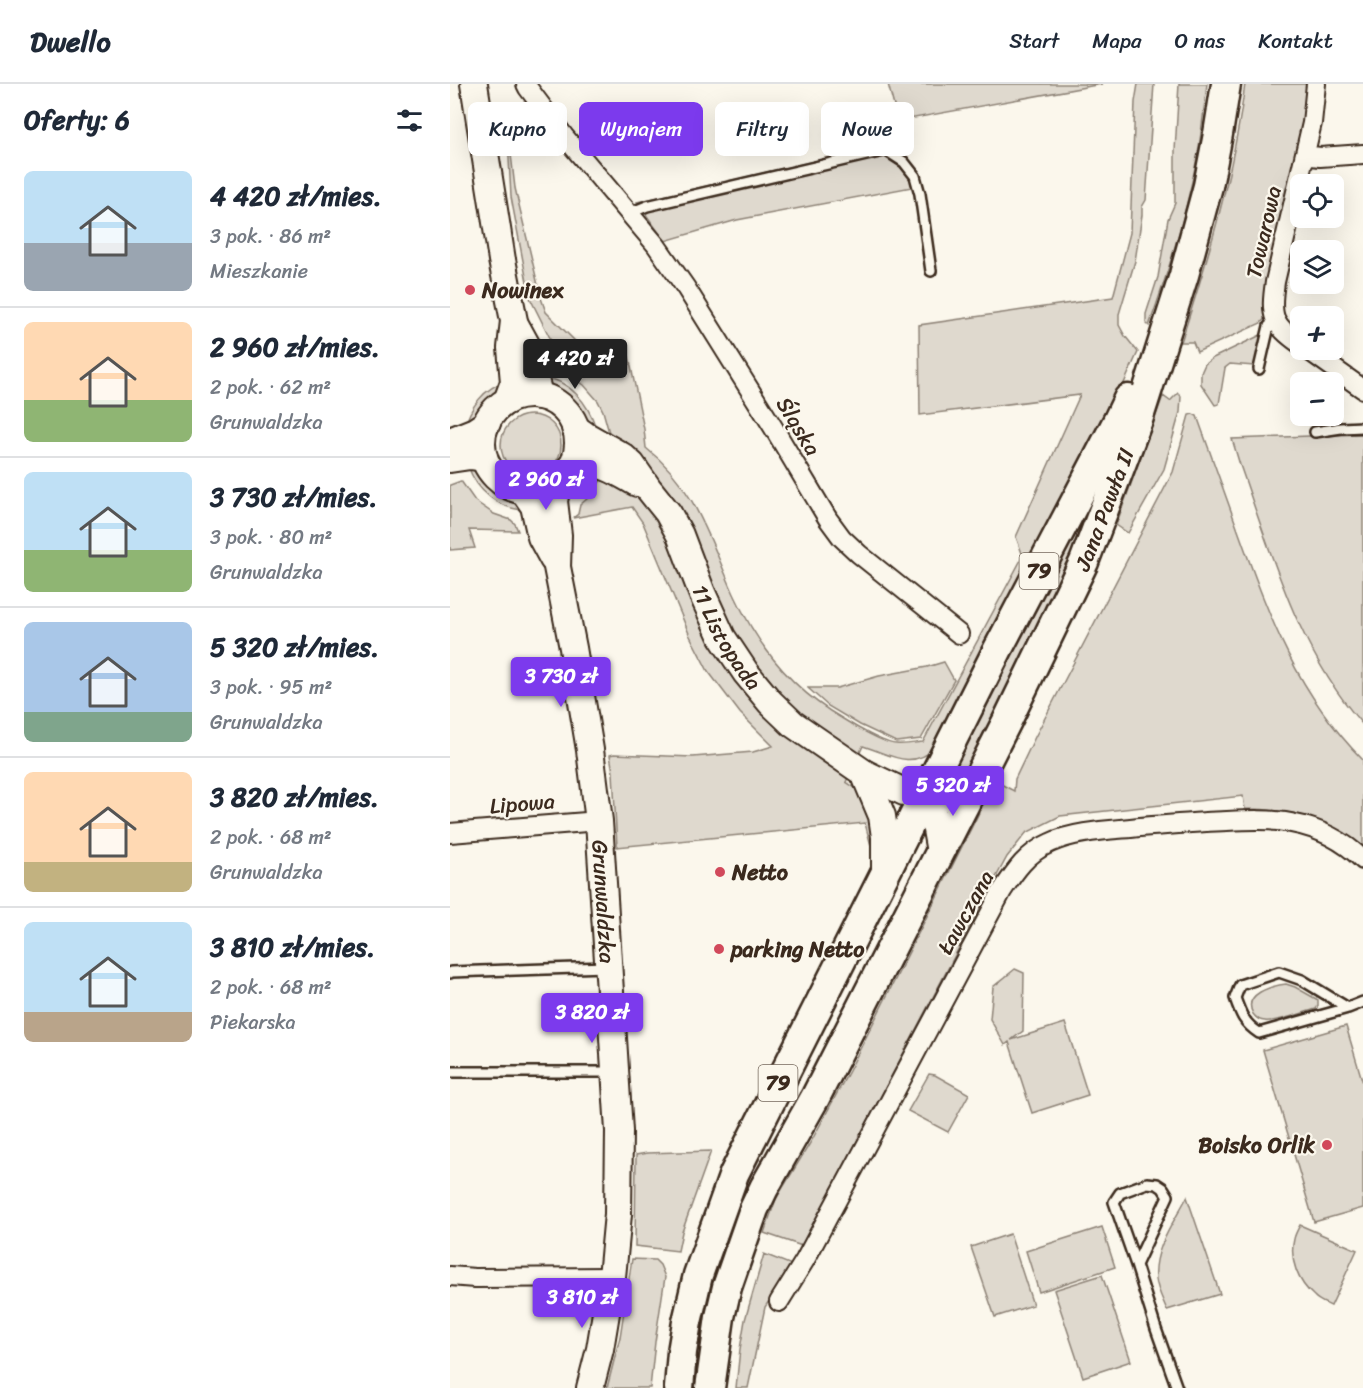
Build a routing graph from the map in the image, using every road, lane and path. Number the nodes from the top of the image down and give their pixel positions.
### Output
1 (474, 84) edge
2 (1226, 84) edge
3 (1316, 84) edge
4 (527, 86) edge
5 (1305, 154) junction
6 (1363, 154) edge
7 (864, 156) edge
8 (894, 156) edge
9 (630, 213) junction
10 (931, 271) dead end
11 (514, 321) junction
12 (1277, 323) junction
13 (1167, 326) junction
14 (1290, 337) edge
15 (1322, 360) edge
16 (1259, 369) dead end
17 (1363, 388) edge
18 (539, 396) junction
19 (507, 401) junction
20 (487, 423) junction
21 (1363, 427) edge
22 (575, 428) junction
23 (1315, 432) dead end
24 (450, 441) edge
25 (484, 458) junction
26 (450, 459) edge
27 (564, 475) junction
28 (648, 488) junction
29 (523, 490) junction
30 (557, 567) junction
31 (959, 634) dead end
32 (946, 754) junction
33 (841, 756) junction
34 (893, 772) junction
35 (864, 773) junction
36 (974, 783) junction
37 (924, 796) junction
38 (599, 821) junction
39 (450, 833) edge
40 (940, 852) junction
41 (1363, 860) edge
42 (885, 872) junction
43 (450, 962) edge
44 (608, 967) junction
45 (450, 973) edge
46 (1363, 1002) edge
47 (1348, 1008) junction
48 (450, 1072) edge
49 (615, 1072) junction
50 (1136, 1264) junction
51 (450, 1276) edge
52 (612, 1277) junction
53 (779, 1302) dead end
54 (590, 1388) edge
55 (679, 1388) edge
56 (710, 1388) edge
57 (1177, 1388) edge

1 - 11 street
2 - 13 main road, Jana Pawła II / 79
3 - 5 street, Towarowa
4 - 9 street, Śląska
5 - 6 street
5 - 12 street, Towarowa
7 - 9 lane
8 - 10 lane
9 - 31 street, Śląska
11 - 18 street
11 - 19 street
12 - 14 street
12 - 16 lane
13 - 32 main road, Jana Pawła II / 79
13 - 36 main road, Jana Pawła II / 79
15 - 17 street
18 - 19 street
18 - 22 street
19 - 20 street
20 - 24 street
20 - 25 street
21 - 23 lane
22 - 27 street
22 - 28 street, 11 Listopada
25 - 26 street
25 - 29 street
27 - 28 street, 11 Listopada
27 - 29 street
27 - 30 street, Grunwaldzka
28 - 33 street, 11 Listopada
29 - 30 street, Grunwaldzka
30 - 38 street, Grunwaldzka
32 - 34 street, 11 Listopada
32 - 37 main road, 79
33 - 34 street, 11 Listopada
33 - 35 street, 11 Listopada
34 - 37 street, 11 Listopada
35 - 37 street, 11 Listopada
35 - 42 street
36 - 37 street
36 - 40 main road, 79
37 - 40 street
37 - 42 main road, 79
38 - 39 street, Lipowa
38 - 44 street, Grunwaldzka
40 - 56 main road, 79
41 - 53 street, Ławczana
42 - 55 main road, 79
43 - 45 lane
44 - 45 lane
44 - 49 street, Grunwaldzka
46 - 47 lane
47 - 47 lane
48 - 49 lane
49 - 52 street, Grunwaldzka
50 - 50 lane
50 - 57 lane
51 - 52 street
52 - 54 street, Grunwaldzka

